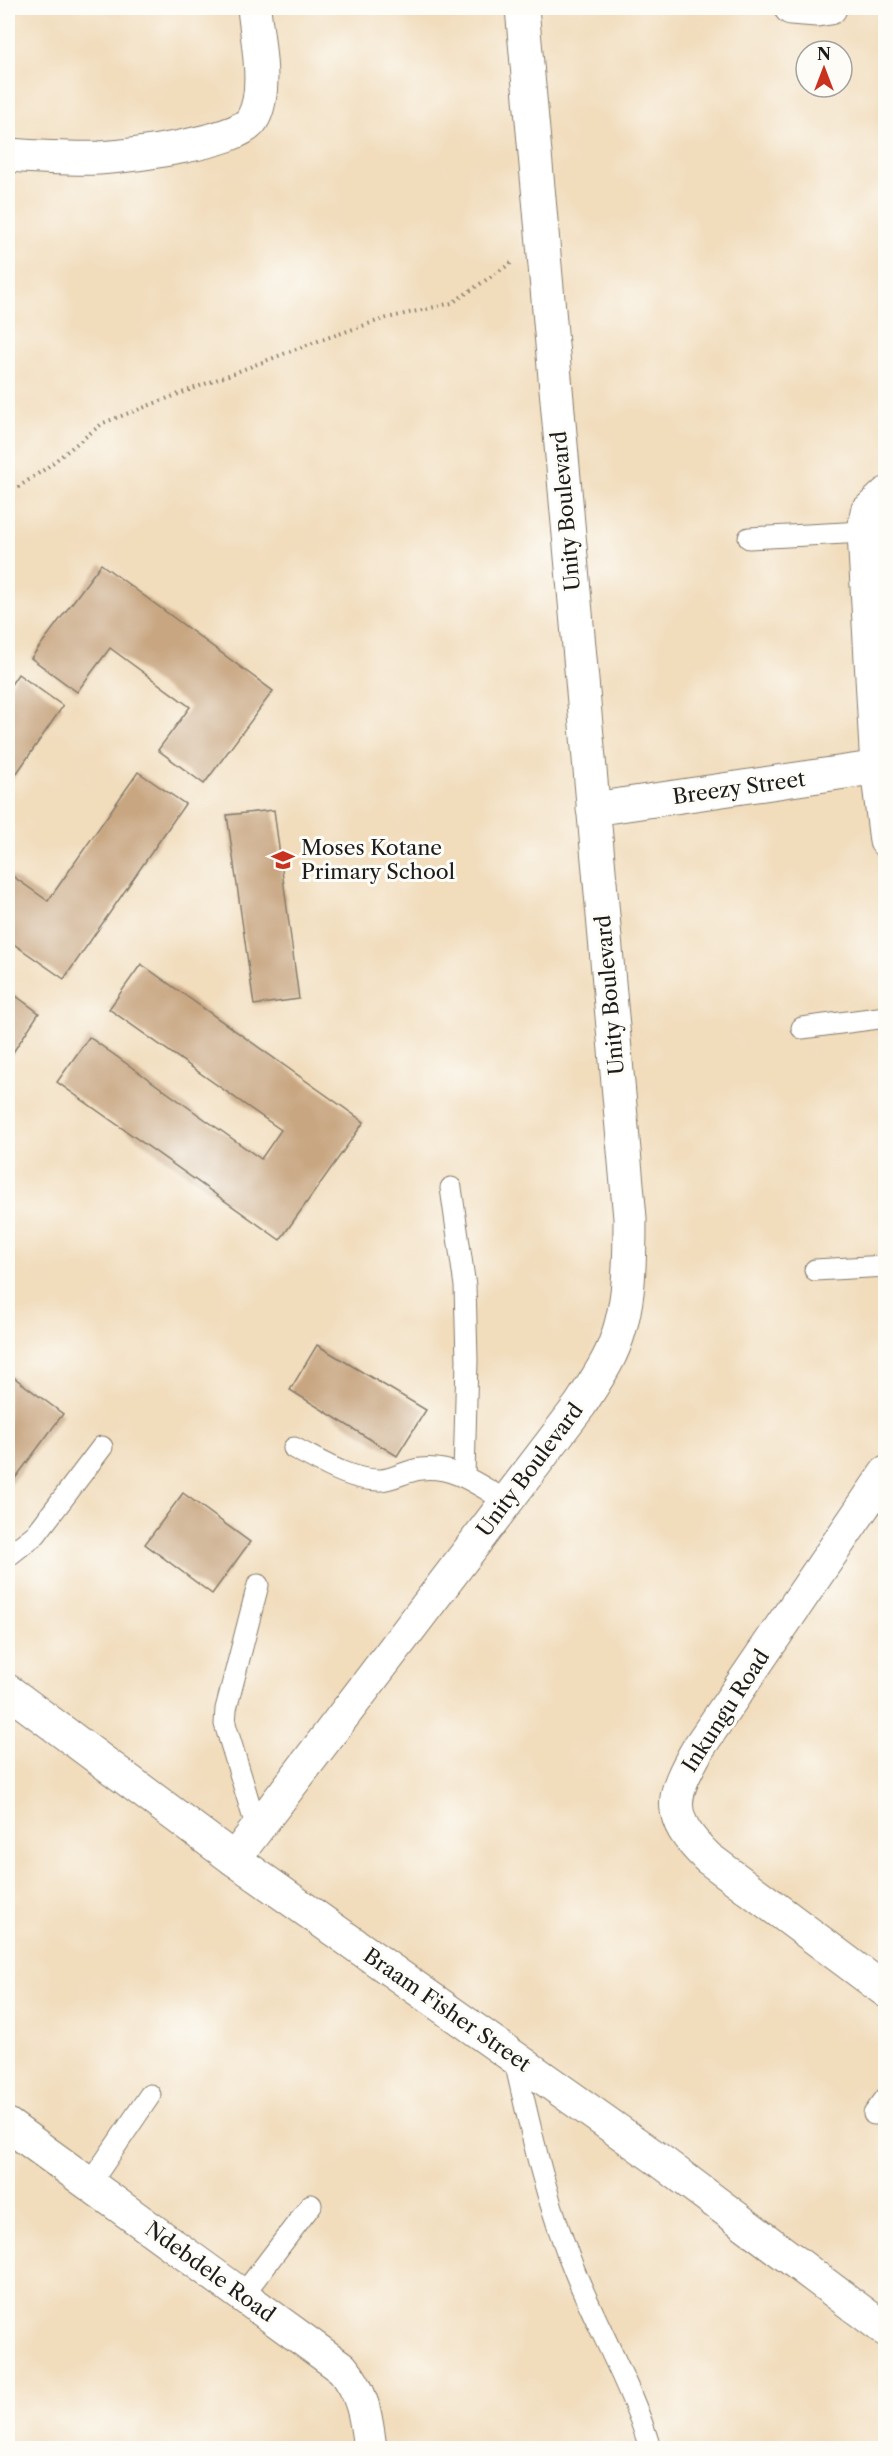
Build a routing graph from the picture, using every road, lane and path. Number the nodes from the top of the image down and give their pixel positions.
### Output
1 (254, 8) edge
2 (522, 8) edge
3 (791, 8) edge
4 (830, 8) edge
5 (8, 155) edge
6 (542, 248) junction
7 (8, 494) edge
8 (885, 494) edge
9 (864, 532) junction
10 (749, 538) dead end
11 (881, 767) edge
12 (593, 809) junction
13 (885, 841) edge
14 (885, 1017) edge
15 (802, 1028) dead end
16 (451, 1188) dead end
17 (885, 1266) edge
18 (815, 1270) dead end
19 (102, 1446) dead end
20 (294, 1448) dead end
21 (885, 1473) edge
22 (464, 1476) junction
23 (506, 1502) junction
24 (8, 1556) edge
25 (258, 1585) dead end
26 (8, 1691) edge
27 (257, 1829) junction
28 (234, 1859) junction
29 (885, 1991) edge
30 (514, 2058) junction
31 (150, 2095) dead end
32 (8, 2125) edge
33 (89, 2185) junction
34 (311, 2205) dead end
35 (242, 2296) junction
36 (885, 2330) edge
37 (370, 2448) edge
38 (650, 2448) edge

1 - 5 street
2 - 6 street, Unity Boulevard
3 - 4 street
6 - 7 path
6 - 12 street, Unity Boulevard
8 - 9 street
9 - 10 lane
9 - 11 street
11 - 12 street, Breezy Street
11 - 13 street
12 - 23 street, Unity Boulevard
14 - 15 lane
16 - 22 lane
17 - 18 lane
19 - 24 lane
20 - 22 lane
21 - 29 street, Inkungu Road
22 - 23 lane
23 - 27 street, Unity Boulevard
25 - 27 lane
26 - 28 street, Braam Fisher Street
27 - 28 street, Unity Boulevard
28 - 30 street, Braam Fisher Street
30 - 36 street, Braam Fisher Street
30 - 38 lane
31 - 33 lane
32 - 33 street, Ndebdele Road
33 - 35 street, Ndebdele Road
34 - 35 lane
35 - 37 street, Ndebdele Road

